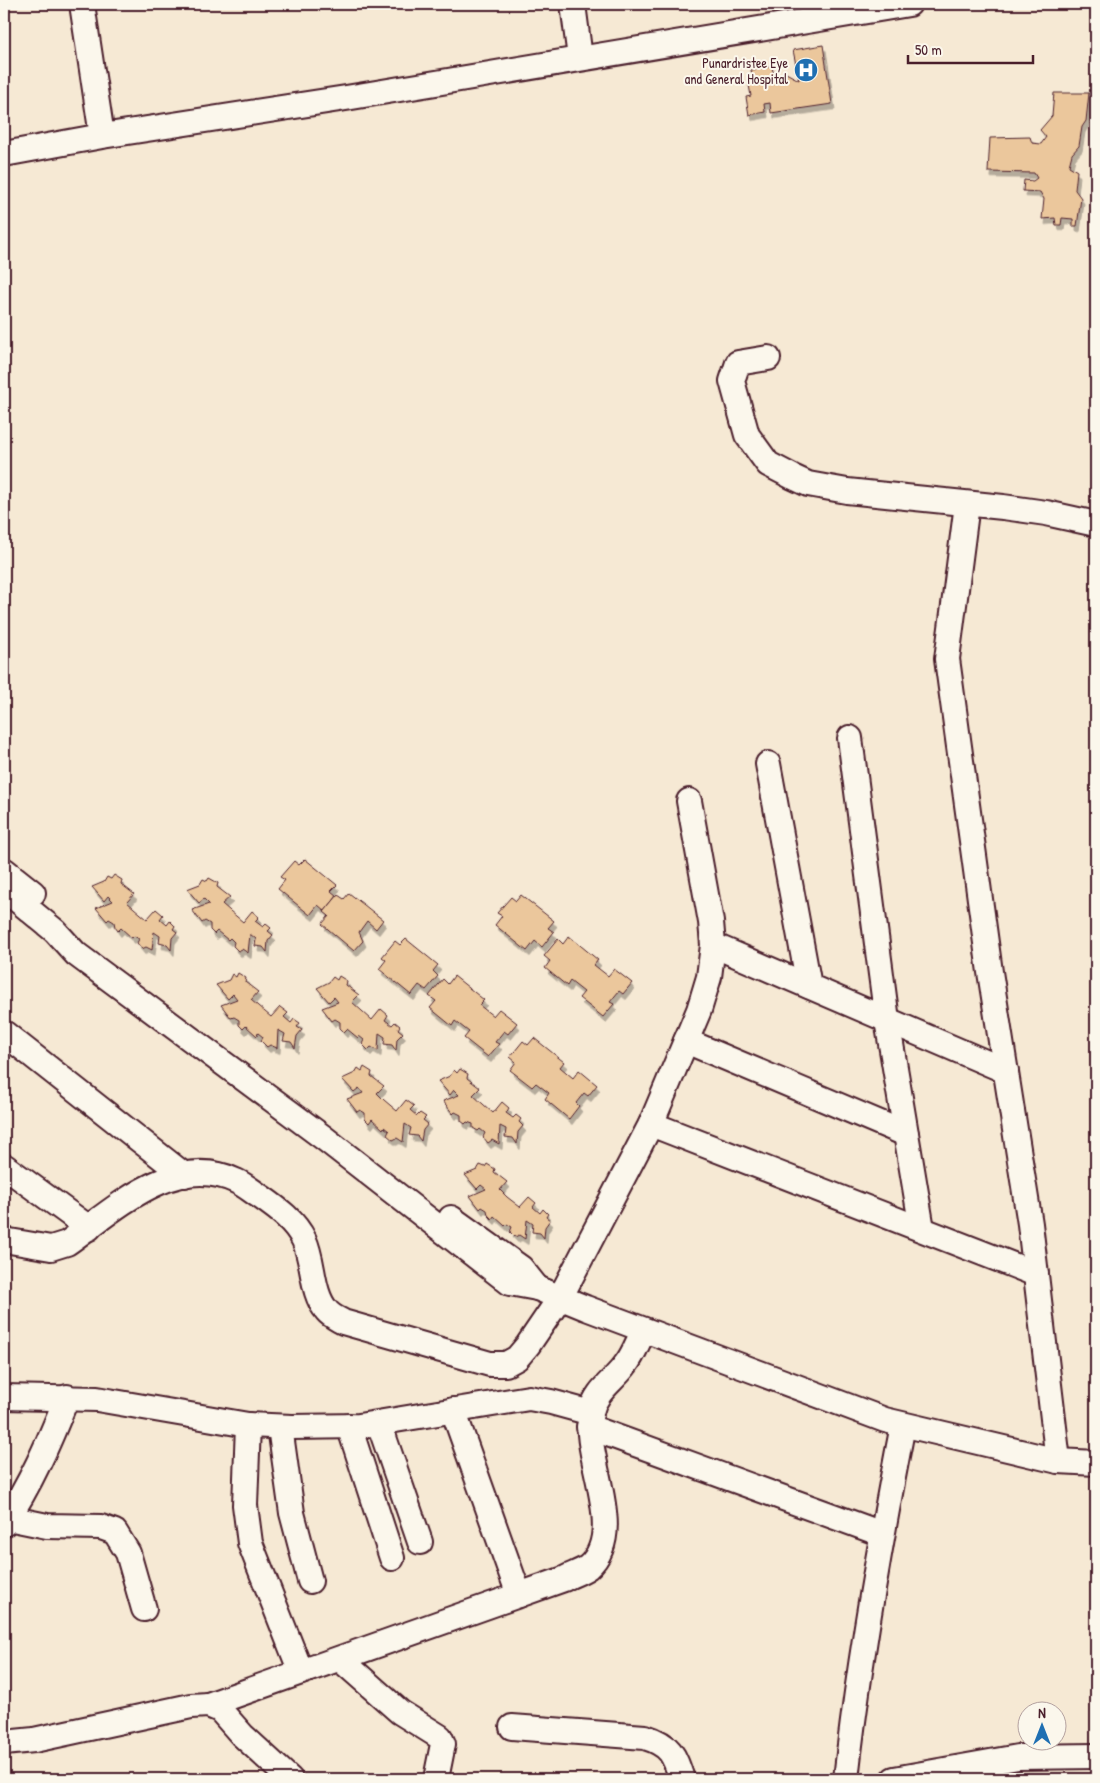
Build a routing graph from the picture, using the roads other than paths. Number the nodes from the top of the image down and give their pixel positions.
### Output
1 (82, 4) edge
2 (572, 4) edge
3 (909, 4) edge
4 (580, 58) junction
5 (102, 136) junction
6 (4, 154) edge
7 (768, 358) dead end
8 (967, 504) junction
9 (1096, 524) edge
10 (850, 738) dead end
11 (768, 764) dead end
12 (689, 801) dead end
13 (4, 870) edge
14 (4, 889) edge
15 (713, 945) junction
16 (809, 986) junction
17 (887, 1020) junction
18 (4, 1033) edge
19 (686, 1041) junction
20 (1006, 1072) junction
21 (651, 1124) junction
22 (906, 1134) junction
23 (4, 1166) edge
24 (184, 1175) junction
25 (89, 1228) junction
26 (922, 1229) junction
27 (4, 1240) edge
28 (1036, 1274) junction
29 (537, 1288) junction
30 (560, 1298) junction
31 (644, 1330) junction
32 (4, 1398) edge
33 (67, 1398) junction
34 (453, 1410) junction
35 (590, 1420) junction
36 (379, 1423) junction
37 (248, 1425) junction
38 (903, 1425) junction
39 (349, 1426) junction
40 (280, 1427) junction
41 (1058, 1461) junction
42 (1096, 1463) edge
43 (6, 1521) edge
44 (882, 1534) junction
45 (420, 1542) dead end
46 (392, 1558) dead end
47 (310, 1581) dead end
48 (519, 1595) junction
49 (144, 1609) dead end
50 (340, 1659) junction
51 (301, 1672) junction
52 (208, 1705) junction
53 (512, 1727) dead end
54 (4, 1743) edge
55 (1096, 1756) edge
56 (290, 1779) edge
57 (436, 1779) edge
58 (682, 1779) edge
59 (846, 1779) edge
60 (894, 1779) edge

1 - 5 street
2 - 4 street
3 - 4 street
4 - 5 street
5 - 6 street
7 - 8 street
8 - 9 street
8 - 20 street
10 - 17 street
11 - 16 street
12 - 15 street
13 - 29 street
14 - 29 street
15 - 16 street
15 - 19 street
16 - 17 street
17 - 20 street
17 - 22 street
18 - 24 street
19 - 21 street
19 - 22 street
20 - 28 street
21 - 26 street
21 - 30 street
22 - 26 street
23 - 25 street
24 - 25 street
24 - 30 street
25 - 27 street
26 - 28 street
28 - 41 street
29 - 30 street
30 - 31 street
31 - 35 street
31 - 38 street
32 - 33 street
33 - 37 street
33 - 43 street
34 - 35 street
34 - 36 street
34 - 48 street
35 - 44 street
35 - 48 street
36 - 39 street
36 - 45 street
37 - 40 street
37 - 51 street
38 - 41 street
38 - 44 street
39 - 40 street
39 - 46 street
40 - 47 street
41 - 42 street
43 - 49 street
44 - 59 street
48 - 50 street
50 - 51 street
50 - 57 street
51 - 52 street
52 - 54 street
52 - 56 street
53 - 58 street
55 - 60 street

